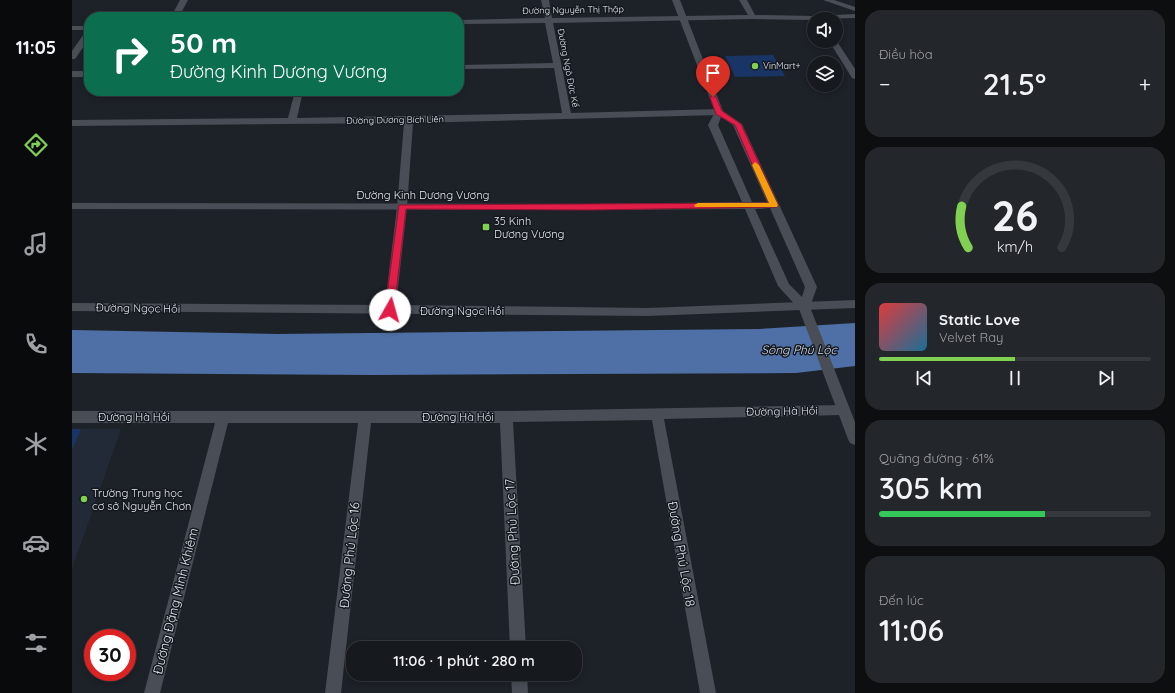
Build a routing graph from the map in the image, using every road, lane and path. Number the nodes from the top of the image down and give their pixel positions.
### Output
1 (184, 0) edge
2 (545, 0) edge
3 (676, 0) edge
4 (743, 0) edge
5 (827, 0) edge
6 (855, 9) edge
7 (178, 12) edge
8 (855, 16) edge
9 (753, 17) junction
10 (843, 17) edge
11 (683, 18) junction
12 (807, 18) edge
13 (548, 21) junction
14 (464, 22) edge
15 (72, 28) edge
16 (84, 28) edge
17 (84, 40) edge
18 (837, 48) edge
19 (72, 57) edge
20 (558, 65) junction
21 (464, 67) edge
22 (72, 74) edge
23 (84, 74) edge
24 (855, 76) edge
25 (298, 96) edge
26 (719, 112) junction
27 (567, 116) junction
28 (409, 120) junction
29 (292, 121) junction
30 (72, 123) edge
31 (750, 205) junction
32 (774, 205) junction
33 (72, 206) edge
34 (402, 207) junction
35 (855, 304) edge
36 (72, 307) edge
37 (804, 307) junction
38 (390, 310) junction
39 (843, 410) junction
40 (657, 414) junction
41 (72, 417) edge
42 (223, 417) junction
43 (364, 417) junction
44 (506, 417) junction
45 (855, 439) edge
46 (518, 641) edge
47 (519, 681) edge
48 (152, 693) edge
49 (333, 693) edge
50 (520, 693) edge
51 (708, 693) edge

1 - 7 street
2 - 13 street, Đường Ngô Đức Kế
3 - 11 street
4 - 9 street
5 - 6 street
8 - 10 street, Đường Nguyễn Thị Thập
9 - 11 street, Đường Nguyễn Thị Thập
9 - 12 street, Đường Nguyễn Thị Thập
11 - 13 street, Đường Nguyễn Thị Thập
11 - 26 street
13 - 14 street, Đường Nguyễn Thị Thập
13 - 20 street, Đường Ngô Đức Kế
15 - 16 street
17 - 19 street
18 - 24 street
20 - 21 street
20 - 27 street, Đường Ngô Đức Kế
22 - 23 street
25 - 29 street
26 - 27 street, Đường Dương Bích Liên
26 - 31 street
26 - 32 street
27 - 28 street, Đường Dương Bích Liên
28 - 29 street, Đường Dương Bích Liên
28 - 34 street
29 - 30 street, Đường Dương Bích Liên
31 - 32 street, Đường Kinh Dương Vương
31 - 34 street, Đường Kinh Dương Vương
31 - 37 street
32 - 37 street
33 - 34 street, Đường Kinh Dương Vương
34 - 38 street
35 - 37 street, Đường Ngọc Hồi
36 - 38 street, Đường Ngọc Hồi
37 - 38 street, Đường Ngọc Hồi
37 - 39 street
39 - 40 street, Đường Hà Hồi
39 - 45 street
40 - 44 street, Đường Hà Hồi
40 - 51 street, Đường Phú Lộc 18
41 - 42 street, Đường Hà Hồi
42 - 43 street, Đường Hà Hồi
42 - 48 street, Đường Đặng Minh Khiêm
43 - 44 street, Đường Hà Hồi
43 - 49 street, Đường Phú Lộc 16
44 - 46 street, Đường Phú Lộc 17
47 - 50 street

